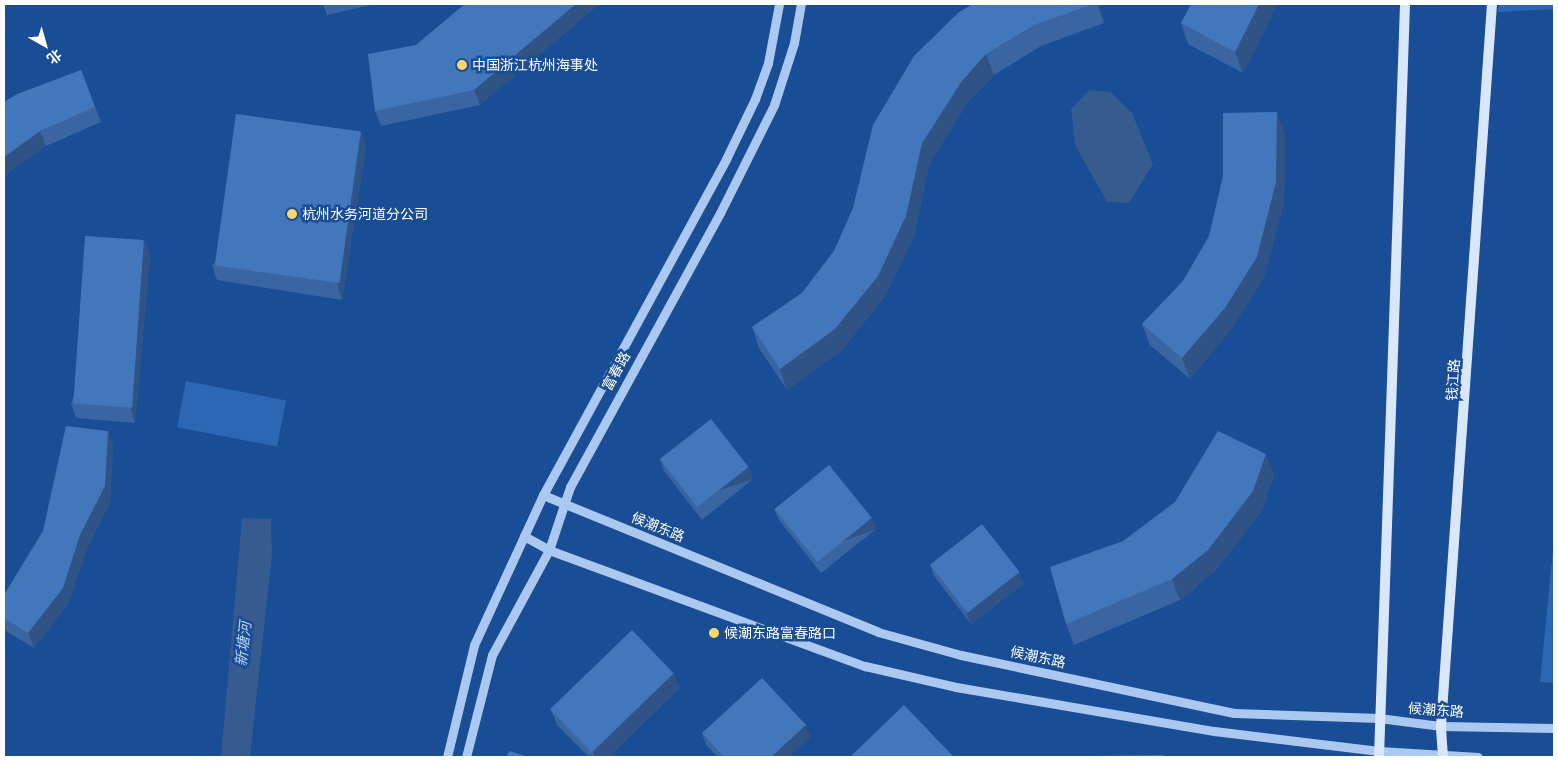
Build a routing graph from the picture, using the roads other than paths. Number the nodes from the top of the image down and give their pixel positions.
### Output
1 (779, 4) edge
2 (801, 4) edge
3 (1404, 4) edge
4 (1492, 4) edge
5 (543, 495) junction
6 (564, 503) junction
7 (524, 536) junction
8 (549, 550) junction
9 (1379, 718) junction
10 (1441, 726) junction
11 (1554, 728) edge
12 (1379, 754) edge
13 (448, 757) edge
14 (466, 757) edge
15 (1443, 757) edge
16 (1478, 757) edge

1 - 5 street, 富春路
2 - 6 street, 富春路
3 - 9 main road
4 - 10 main road, 钱江路
5 - 6 street, 候潮东路
5 - 7 street, 富春路
6 - 8 street, 富春路
6 - 9 street, 候潮东路
7 - 8 street
7 - 13 street, 富春路
8 - 12 street
8 - 14 street, 富春路
9 - 10 street, 候潮东路
9 - 12 main road
10 - 11 street, 候潮东路
10 - 15 main road, 钱江路
12 - 15 street
15 - 16 street

